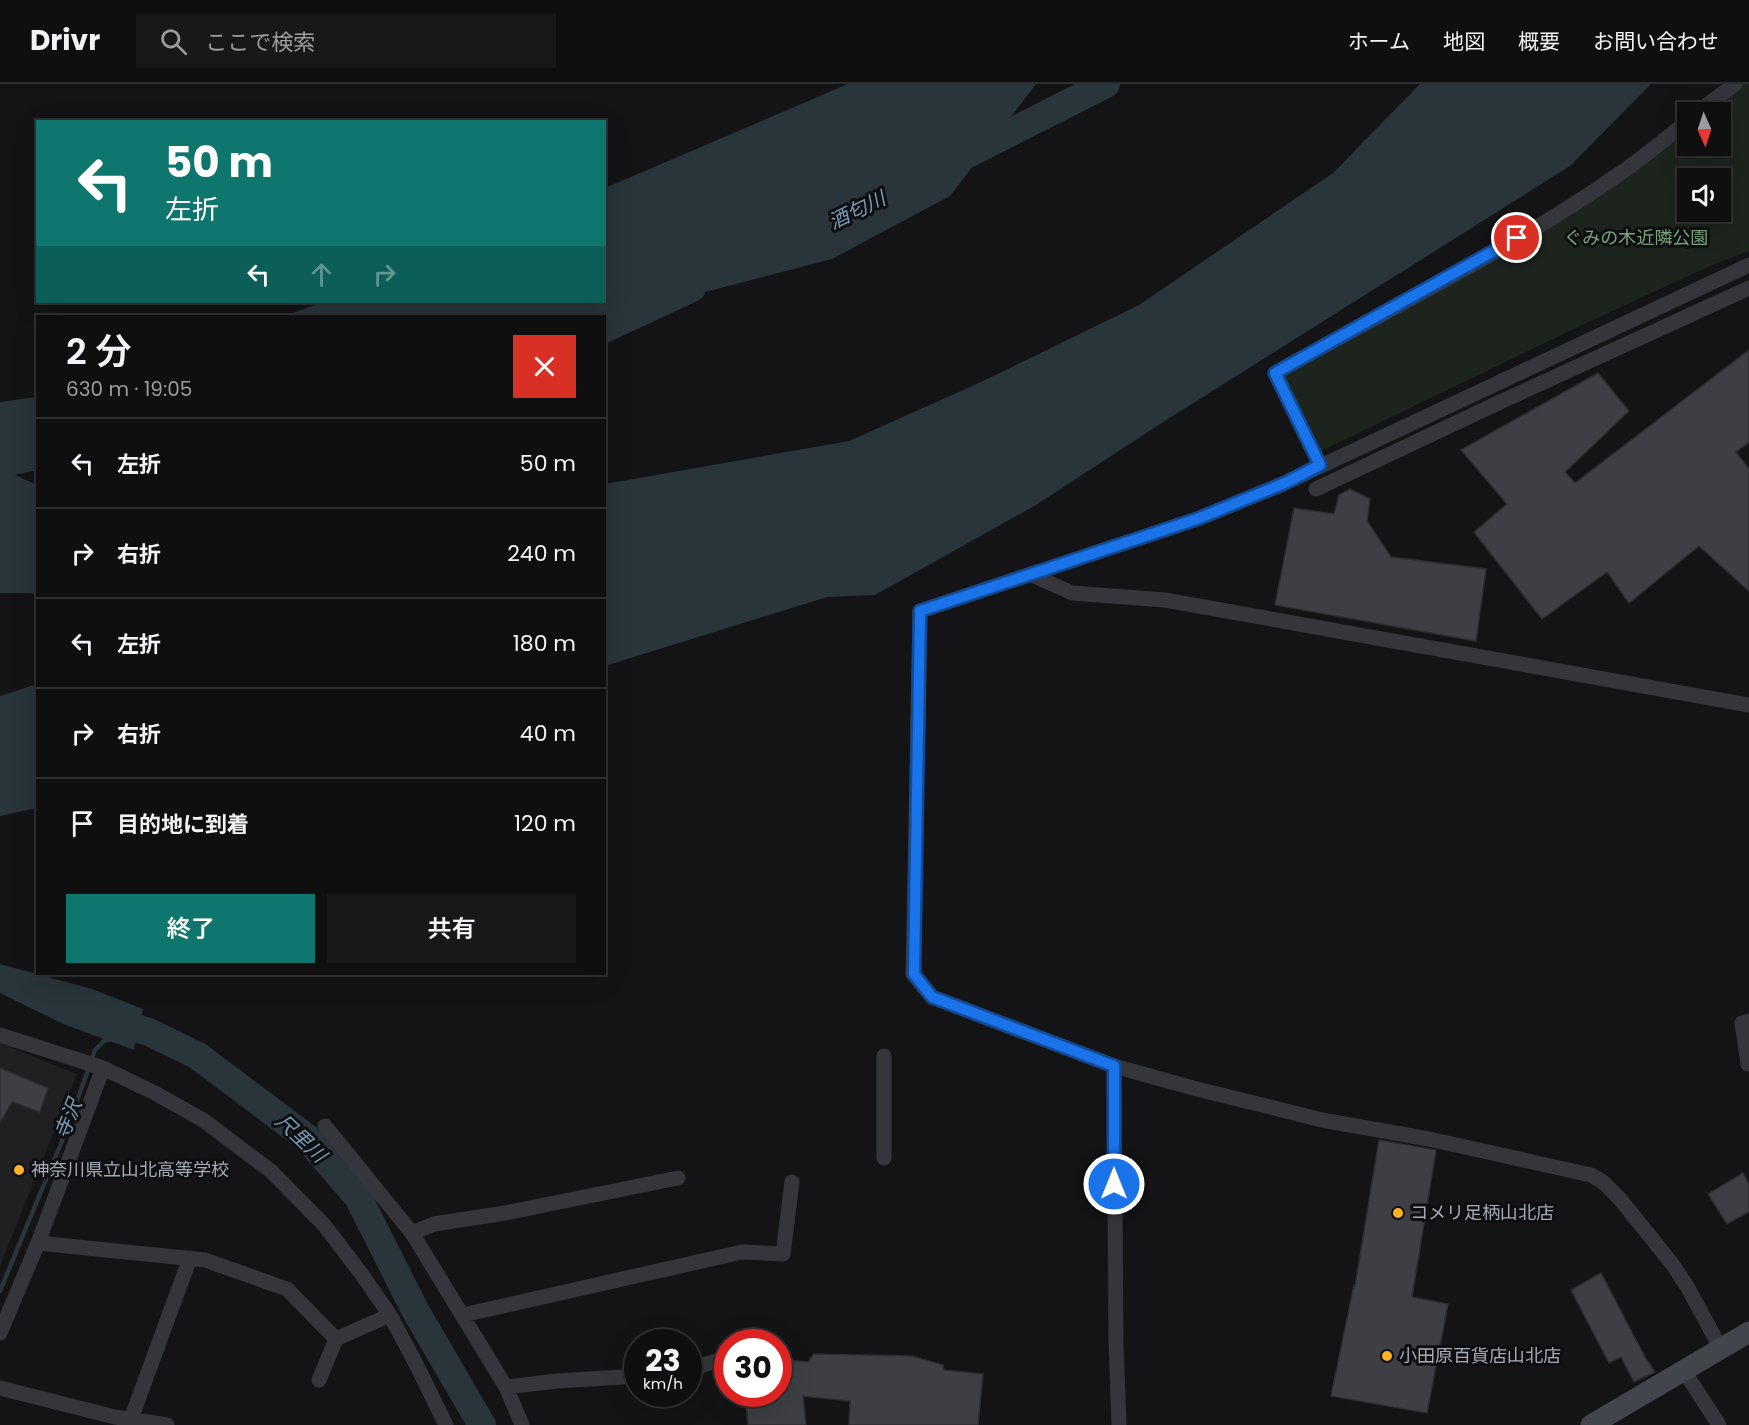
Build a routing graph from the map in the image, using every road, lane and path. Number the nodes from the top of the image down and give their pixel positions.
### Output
1 (1735, 84) edge
2 (1711, 102) edge
3 (1677, 130) edge
4 (1749, 265) edge
5 (1749, 288) edge
6 (1320, 465) junction
7 (1316, 489) dead end
8 (1030, 574) junction
9 (1749, 705) edge
10 (1749, 1021) edge
11 (0, 1035) edge
12 (884, 1056) dead end
13 (1748, 1064) edge
14 (1114, 1066) junction
15 (102, 1068) junction
16 (325, 1126) dead end
17 (884, 1158) dead end
18 (678, 1178) dead end
19 (792, 1182) dead end
20 (412, 1233) junction
21 (38, 1243) junction
22 (190, 1258) junction
23 (390, 1315) junction
24 (463, 1315) junction
25 (1749, 1332) edge
26 (0, 1333) edge
27 (336, 1339) junction
28 (1721, 1349) junction
29 (1684, 1371) junction
30 (624, 1377) edge
31 (319, 1380) dead end
32 (506, 1387) junction
33 (0, 1388) edge
34 (131, 1419) junction
35 (114, 1421) edge
36 (168, 1425) edge
37 (446, 1425) edge
38 (522, 1425) edge
39 (1119, 1425) edge
40 (1590, 1425) edge
41 (1719, 1425) edge

1 - 2 street
3 - 6 street
4 - 6 street
5 - 7 street
6 - 8 street
8 - 9 street
8 - 14 street
10 - 13 street
11 - 15 street
12 - 17 street
14 - 28 street
14 - 39 street
15 - 21 street
15 - 23 street
16 - 20 street
18 - 20 street
19 - 24 street
20 - 24 street
21 - 22 street
21 - 26 street
22 - 27 street
22 - 34 street
23 - 27 street
23 - 37 street
24 - 32 street
25 - 28 main road
27 - 31 street
28 - 29 main road
29 - 40 main road
29 - 41 street
30 - 32 street
32 - 38 street
33 - 35 street
34 - 35 street
34 - 36 street

